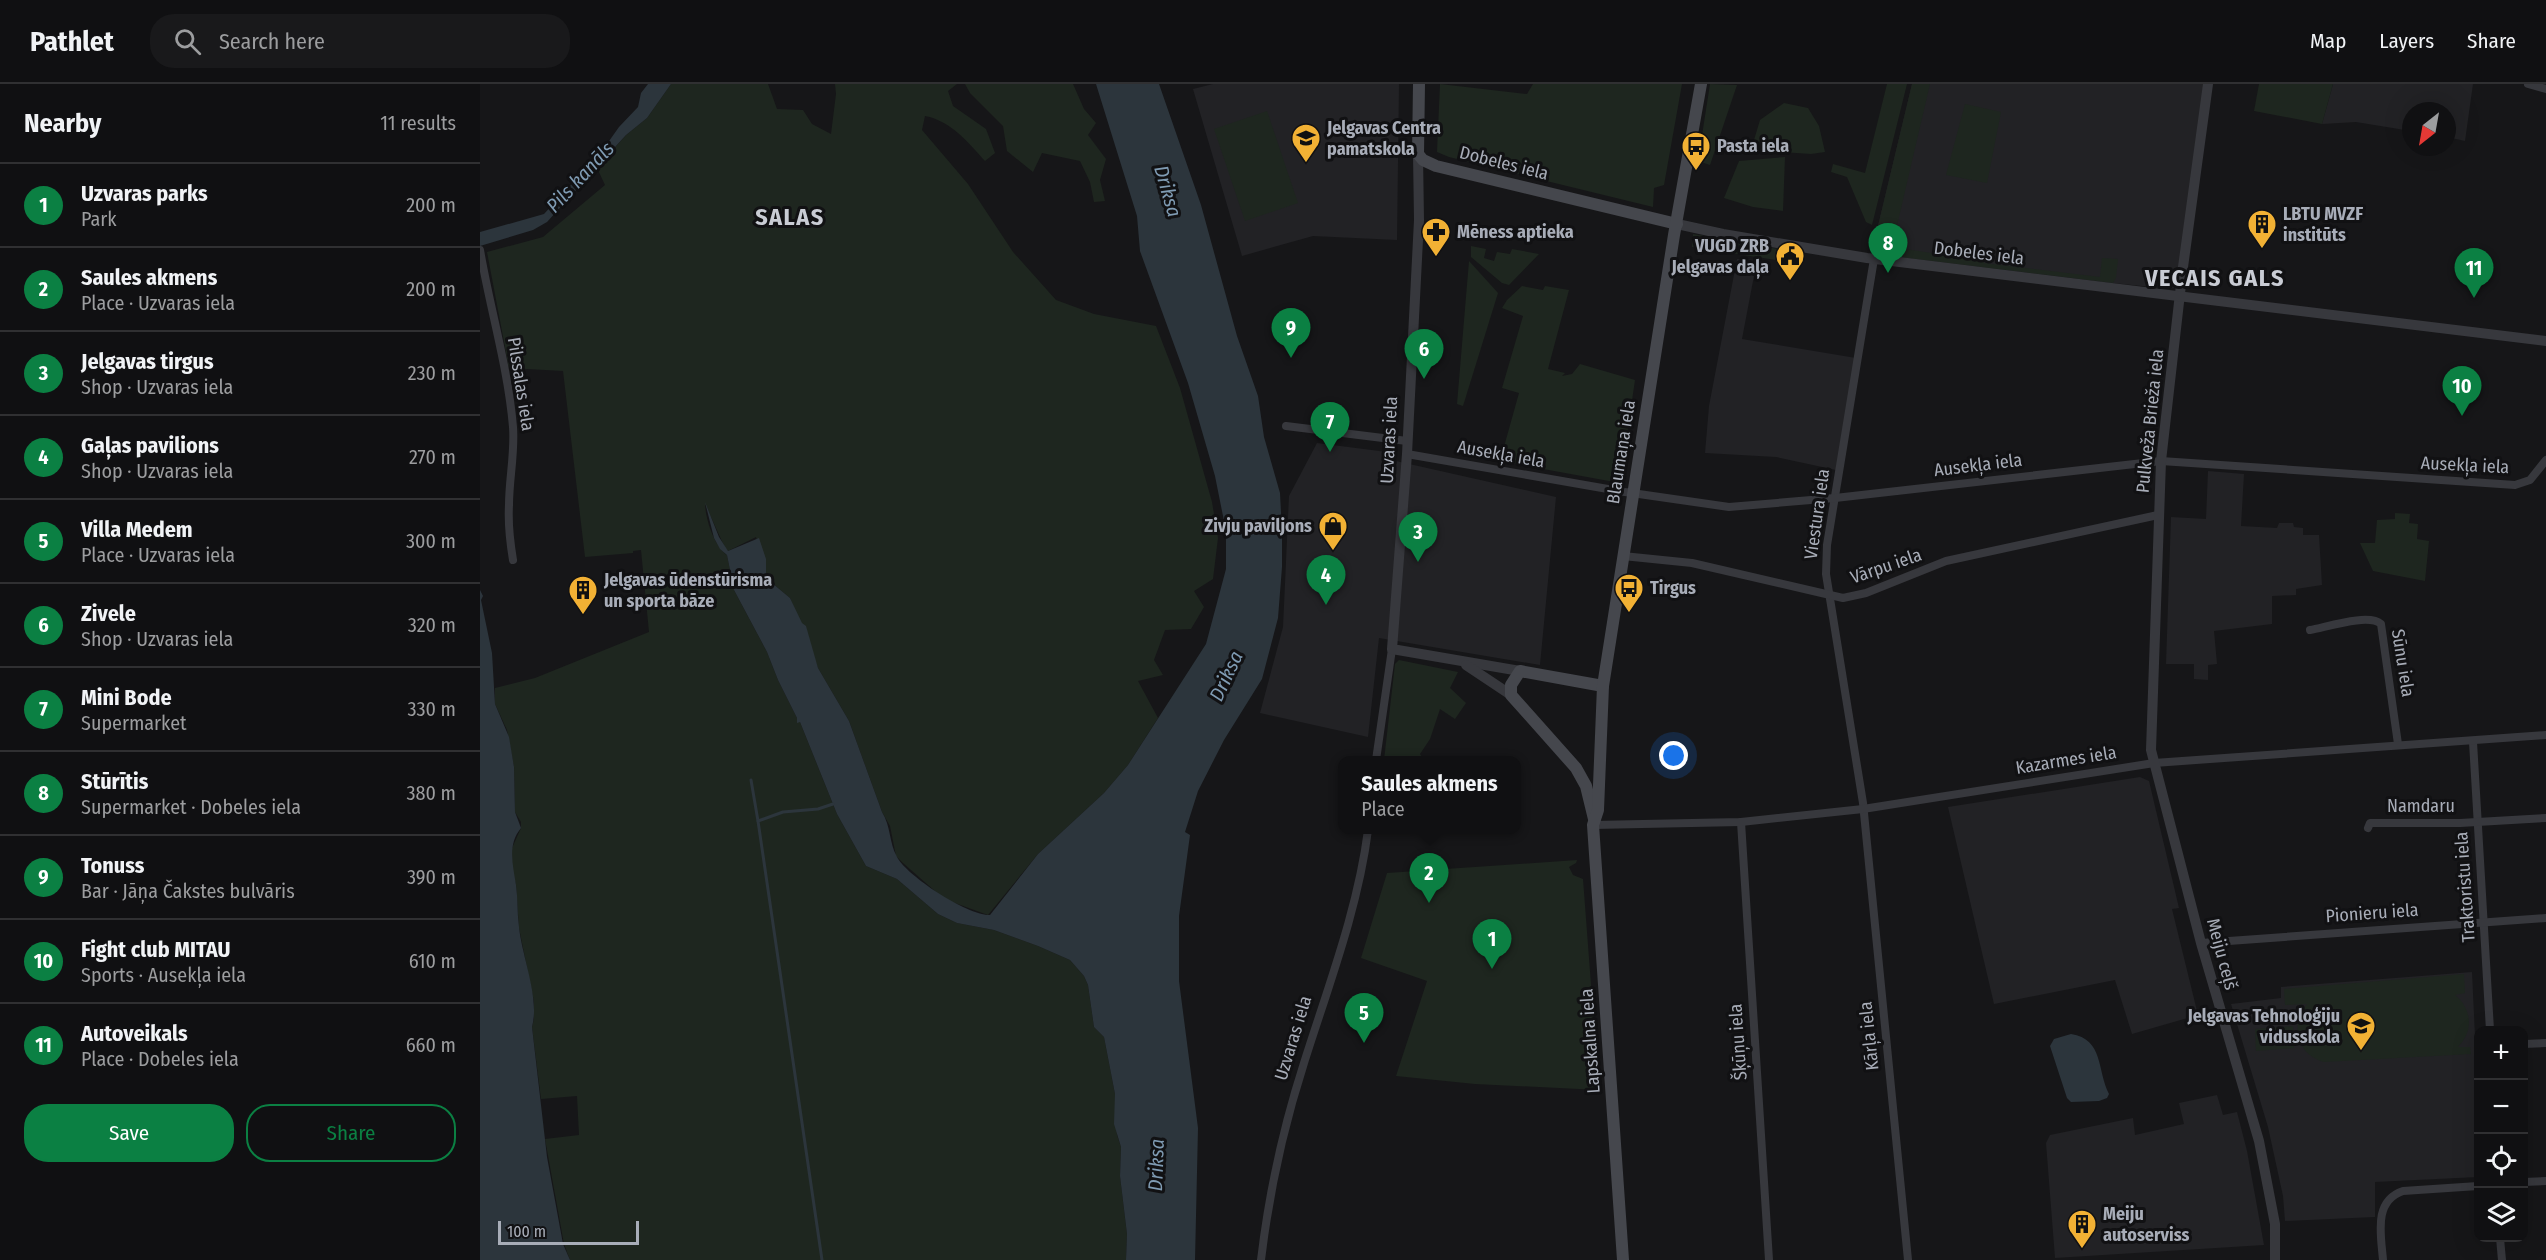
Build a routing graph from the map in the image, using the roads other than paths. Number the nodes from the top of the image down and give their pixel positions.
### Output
1 (1419, 84) edge
2 (1701, 84) edge
3 (2208, 84) edge
4 (2529, 84) edge
5 (2546, 89) edge
6 (1418, 154) junction
7 (1677, 224) junction
8 (480, 250) edge
9 (1874, 259) junction
10 (2180, 296) junction
11 (2546, 341) edge
12 (1286, 426) dead end
13 (1407, 441) junction
14 (1407, 454) junction
15 (2546, 460) edge
16 (2161, 461) junction
17 (1633, 493) junction
18 (1835, 498) junction
19 (2158, 515) junction
20 (1623, 556) junction
21 (513, 560) dead end
22 (1830, 596) junction
23 (2310, 630) dead end
24 (1392, 649) junction
25 (1458, 660) junction
26 (1520, 671) junction
27 (1603, 686) junction
28 (1511, 695) junction
29 (2546, 735) edge
30 (2473, 742) junction
31 (2398, 744) junction
32 (1376, 756) edge
33 (2154, 763) junction
34 (1863, 809) junction
35 (2546, 818) edge
36 (1741, 822) junction
37 (2478, 822) junction
38 (1594, 823) junction
39 (2368, 828) dead end
40 (1367, 834) edge
41 (2546, 918) edge
42 (2485, 922) junction
43 (2201, 943) junction
44 (2490, 1026) edge
45 (2546, 1043) edge
46 (2528, 1044) edge
47 (2546, 1181) edge
48 (2528, 1182) edge
49 (2474, 1186) edge
50 (2500, 1242) edge
51 (1261, 1260) edge
52 (1623, 1260) edge
53 (1769, 1260) edge
54 (1908, 1260) edge
55 (2275, 1260) edge
56 (2383, 1260) edge
57 (2502, 1260) edge

1 - 6 main road, Uzvaras iela
2 - 7 main road
3 - 10 street, Pulkveža Brieža iela
4 - 5 street
6 - 7 main road, Dobeles iela
6 - 13 street, Uzvaras iela
7 - 9 street, Dobeles iela
7 - 17 main road, Blaumaņa iela
8 - 21 street, Pilssalas iela
9 - 10 street, Dobeles iela
9 - 18 street, Viestura iela
10 - 11 street, Dobeles iela
10 - 16 street, Pulkveža Brieža iela
12 - 13 street
13 - 14 street, Uzvaras iela
14 - 17 street, Ausekļa iela
14 - 24 street, Uzvaras iela
15 - 16 street, Ausekļa iela
16 - 18 street, Ausekļa iela
16 - 19 street, Pulkveža Brieža iela
17 - 18 street, Ausekļa iela
17 - 20 main road, Blaumaņa iela
18 - 22 street, Viestura iela
19 - 22 street, Vārpu iela
19 - 33 street, Pulkveža Brieža iela
20 - 22 street, Vārpu iela
20 - 27 main road, Blaumaņa iela
22 - 34 street, Viestura iela
23 - 31 street, Sūnu iela
24 - 25 street, Lapskalna iela
24 - 32 street, Uzvaras iela
25 - 26 street, Lapskalna iela
25 - 28 street, Lapskalna iela
26 - 27 main road, Lapskalna iela
26 - 28 main road
27 - 38 main road, Lapskalna iela
28 - 38 main road, Lapskalna iela
29 - 30 street, Kazarmes iela
30 - 31 street, Kazarmes iela
30 - 37 street, Traktoristu iela
31 - 33 street, Kazarmes iela
33 - 34 street, Kazarmes iela
33 - 43 street, Meiju ceļš
34 - 36 street, Kazarmes iela
34 - 54 street, Kārļa iela
35 - 37 street
36 - 38 street, Kazarmes iela
36 - 53 street, Šķūņu iela
37 - 39 street, Namdaru
37 - 42 street, Traktoristu iela
38 - 52 main road, Lapskalna iela
40 - 51 street, Uzvaras iela
41 - 42 street, Pionieru iela
42 - 43 street, Pionieru iela
42 - 44 street, Traktoristu iela
43 - 55 street, Meiju ceļš
45 - 46 street
47 - 48 street
49 - 56 street
50 - 57 street

